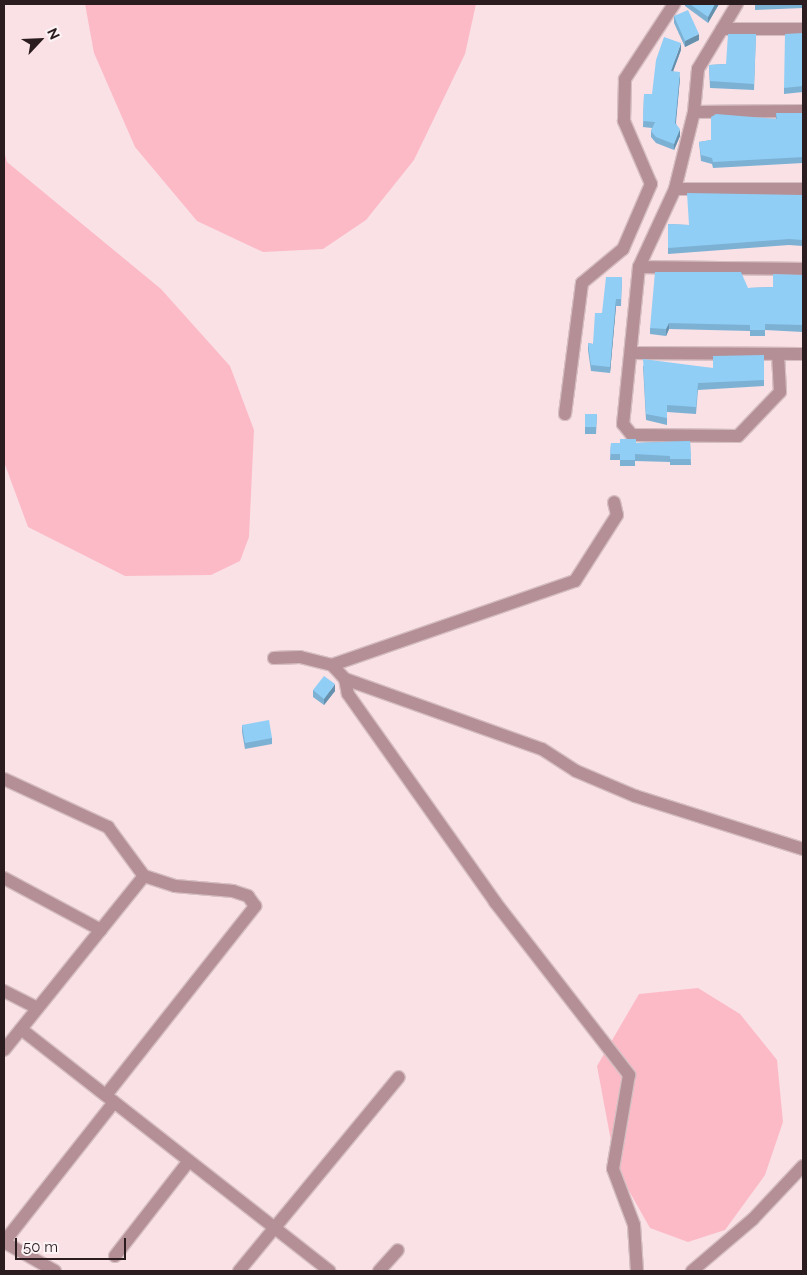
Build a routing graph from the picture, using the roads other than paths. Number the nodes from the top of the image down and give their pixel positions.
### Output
1 (674, 4) edge
2 (737, 4) edge
3 (722, 29) junction
4 (803, 30) edge
5 (803, 111) edge
6 (694, 112) junction
7 (675, 189) junction
8 (803, 189) edge
9 (639, 267) junction
10 (803, 269) edge
11 (632, 353) junction
12 (778, 354) junction
13 (803, 354) edge
14 (565, 414) dead end
15 (614, 502) dead end
16 (274, 658) dead end
17 (332, 665) junction
18 (345, 679) junction
19 (4, 779) edge
20 (803, 849) edge
21 (144, 876) junction
22 (4, 878) edge
23 (101, 930) junction
24 (4, 991) edge
25 (37, 1008) junction
26 (21, 1029) junction
27 (4, 1050) edge
28 (399, 1078) dead end
29 (110, 1098) junction
30 (189, 1161) junction
31 (803, 1166) edge
32 (275, 1227) junction
33 (398, 1250) dead end
34 (115, 1256) dead end
35 (55, 1271) edge
36 (239, 1271) edge
37 (330, 1271) edge
38 (379, 1271) edge
39 (637, 1271) edge
40 (692, 1271) edge

1 - 14 street
2 - 3 street
3 - 4 street
3 - 6 street
5 - 6 street
6 - 7 street
7 - 8 street
7 - 9 street
9 - 10 street
9 - 11 street
11 - 12 street
11 - 12 street
12 - 13 street
15 - 17 street
16 - 17 street
17 - 18 street
18 - 20 street
18 - 39 street
19 - 21 street
21 - 23 street
21 - 29 street
22 - 23 street
23 - 25 street
24 - 25 street
25 - 26 street
26 - 27 street
26 - 29 street
28 - 32 street
29 - 30 street
29 - 35 street
30 - 32 street
30 - 34 street
31 - 40 street
32 - 36 street
32 - 37 street
33 - 38 street

